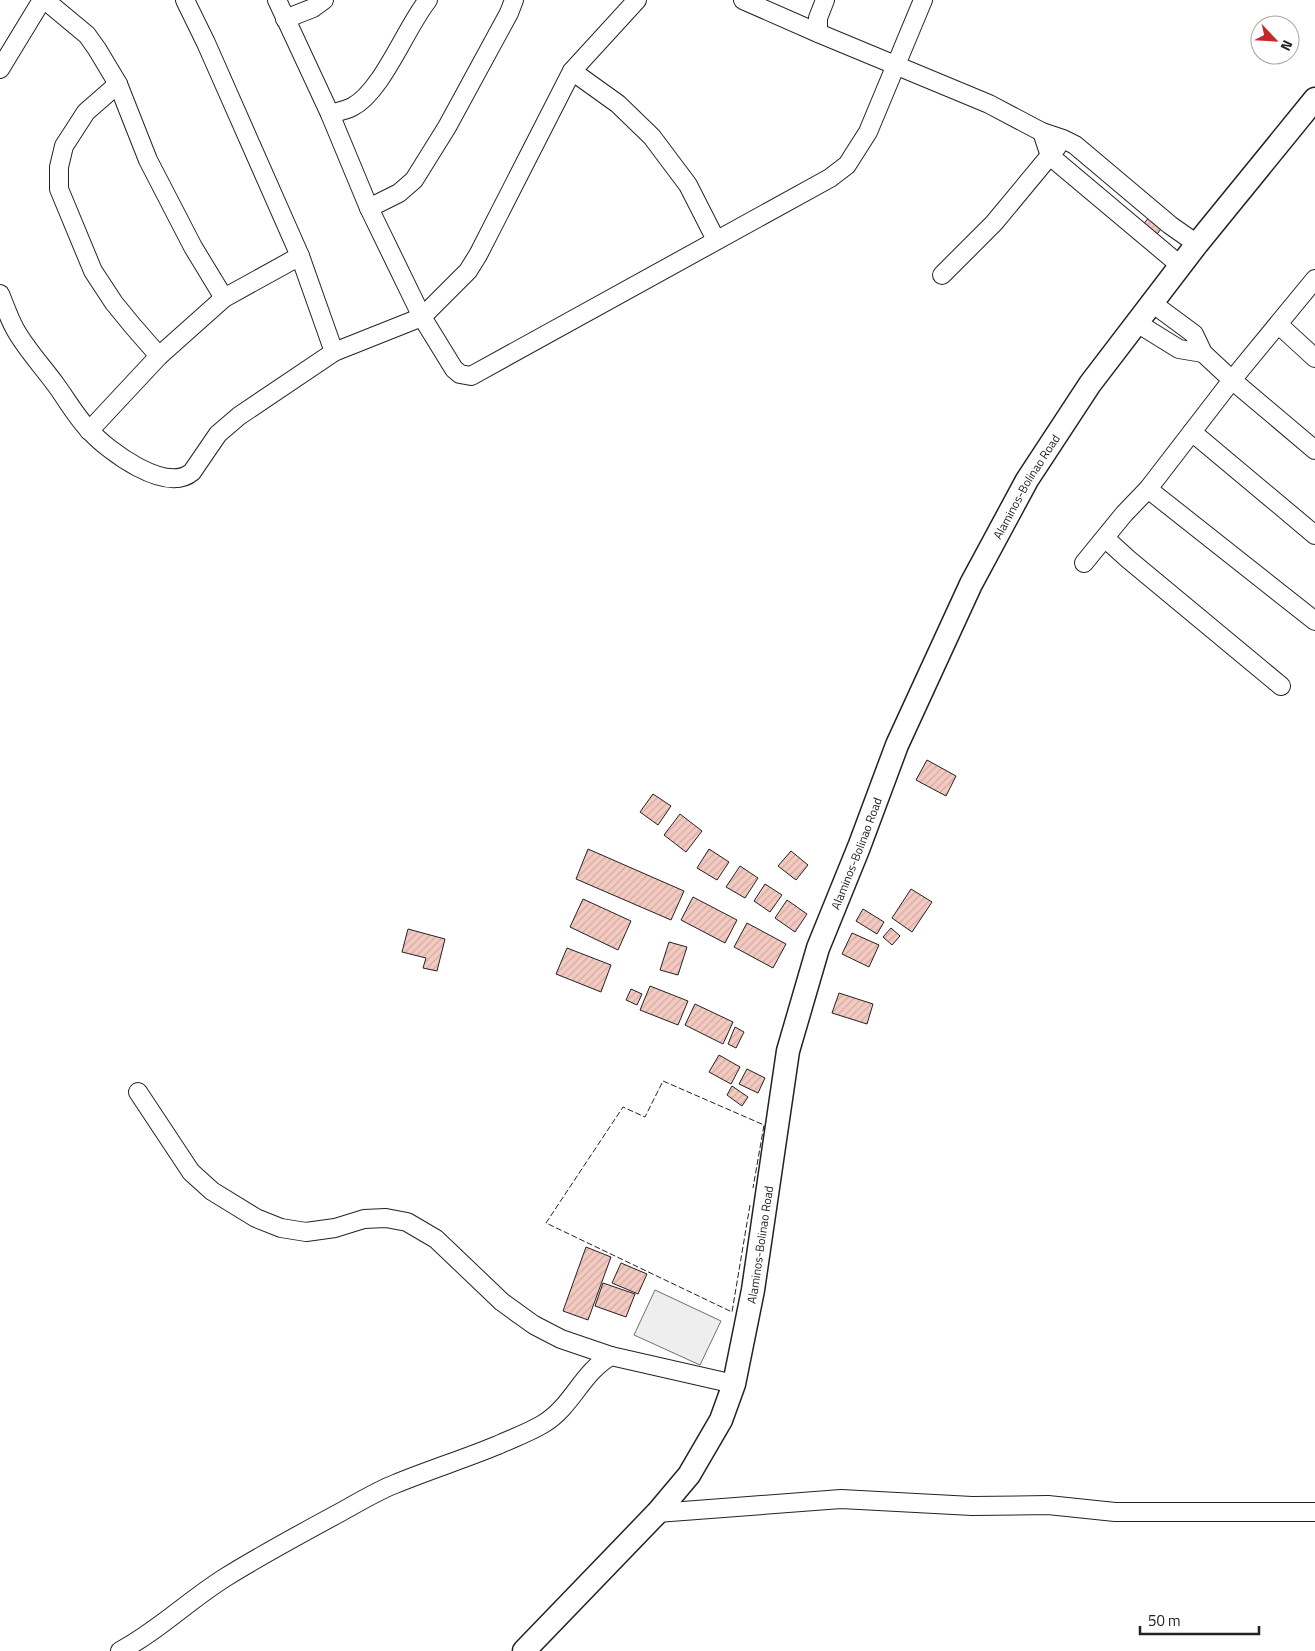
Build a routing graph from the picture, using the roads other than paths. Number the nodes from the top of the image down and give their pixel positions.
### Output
1 (44, 0) edge
2 (185, 0) edge
3 (276, 0) edge
4 (324, 0) edge
5 (428, 0) edge
6 (514, 0) edge
7 (636, 0) edge
8 (742, 0) edge
9 (825, 0) edge
10 (923, 0) edge
11 (285, 19) junction
12 (818, 33) junction
13 (896, 65) junction
14 (0, 69) edge
15 (572, 71) junction
16 (118, 84) junction
17 (1315, 99) edge
18 (330, 114) junction
19 (1042, 132) junction
20 (1063, 138) junction
21 (1050, 156) junction
22 (369, 208) junction
23 (716, 240) junction
24 (1197, 244) junction
25 (300, 256) junction
26 (1181, 266) junction
27 (942, 275) dead end
28 (1315, 280) edge
29 (0, 294) edge
30 (224, 298) junction
31 (1152, 303) junction
32 (422, 317) junction
33 (1136, 323) junction
34 (1279, 325) junction
35 (334, 352) junction
36 (1203, 353) junction
37 (159, 356) junction
38 (1315, 358) edge
39 (1232, 380) junction
40 (89, 431) junction
41 (1192, 432) junction
42 (1315, 450) edge
43 (1148, 489) junction
44 (1315, 535) edge
45 (1106, 539) junction
46 (1084, 563) dead end
47 (1315, 621) edge
48 (1281, 686) dead end
49 (138, 1092) dead end
50 (611, 1356) junction
51 (734, 1384) junction
52 (1315, 1512) edge
53 (657, 1513) junction
54 (120, 1651) edge
55 (524, 1651) edge

1 - 14 street
1 - 16 street
2 - 25 street
3 - 11 street
4 - 11 street
5 - 18 street
6 - 22 street
7 - 15 street
8 - 12 street
9 - 12 street
10 - 13 street
11 - 18 street
12 - 13 street
13 - 19 street
13 - 23 street
15 - 23 street
15 - 32 street
16 - 30 street
16 - 37 street
17 - 24 main road, Alaminos-Bolinao Road
18 - 22 street
19 - 20 street
19 - 21 street
20 - 21 street
20 - 24 street
21 - 26 street
21 - 27 street
22 - 32 street
23 - 32 street
24 - 26 main road, Alaminos-Bolinao Road
25 - 30 street
25 - 35 street
26 - 31 main road, Alaminos-Bolinao Road
28 - 34 street
29 - 40 street
30 - 37 street
31 - 33 main road, Alaminos-Bolinao Road
31 - 36 street
32 - 35 street
33 - 36 street
33 - 51 main road, Alaminos-Bolinao Road
34 - 38 street
34 - 39 street
35 - 40 street
36 - 39 street
37 - 40 street
39 - 41 street
39 - 42 street
41 - 43 street
41 - 44 street
43 - 45 street
43 - 47 street
45 - 46 street
45 - 48 street
49 - 50 street
50 - 51 street
50 - 54 street
51 - 53 main road, Alaminos-Bolinao Road
52 - 53 street
53 - 55 main road, Alaminos-Bolinao Road

